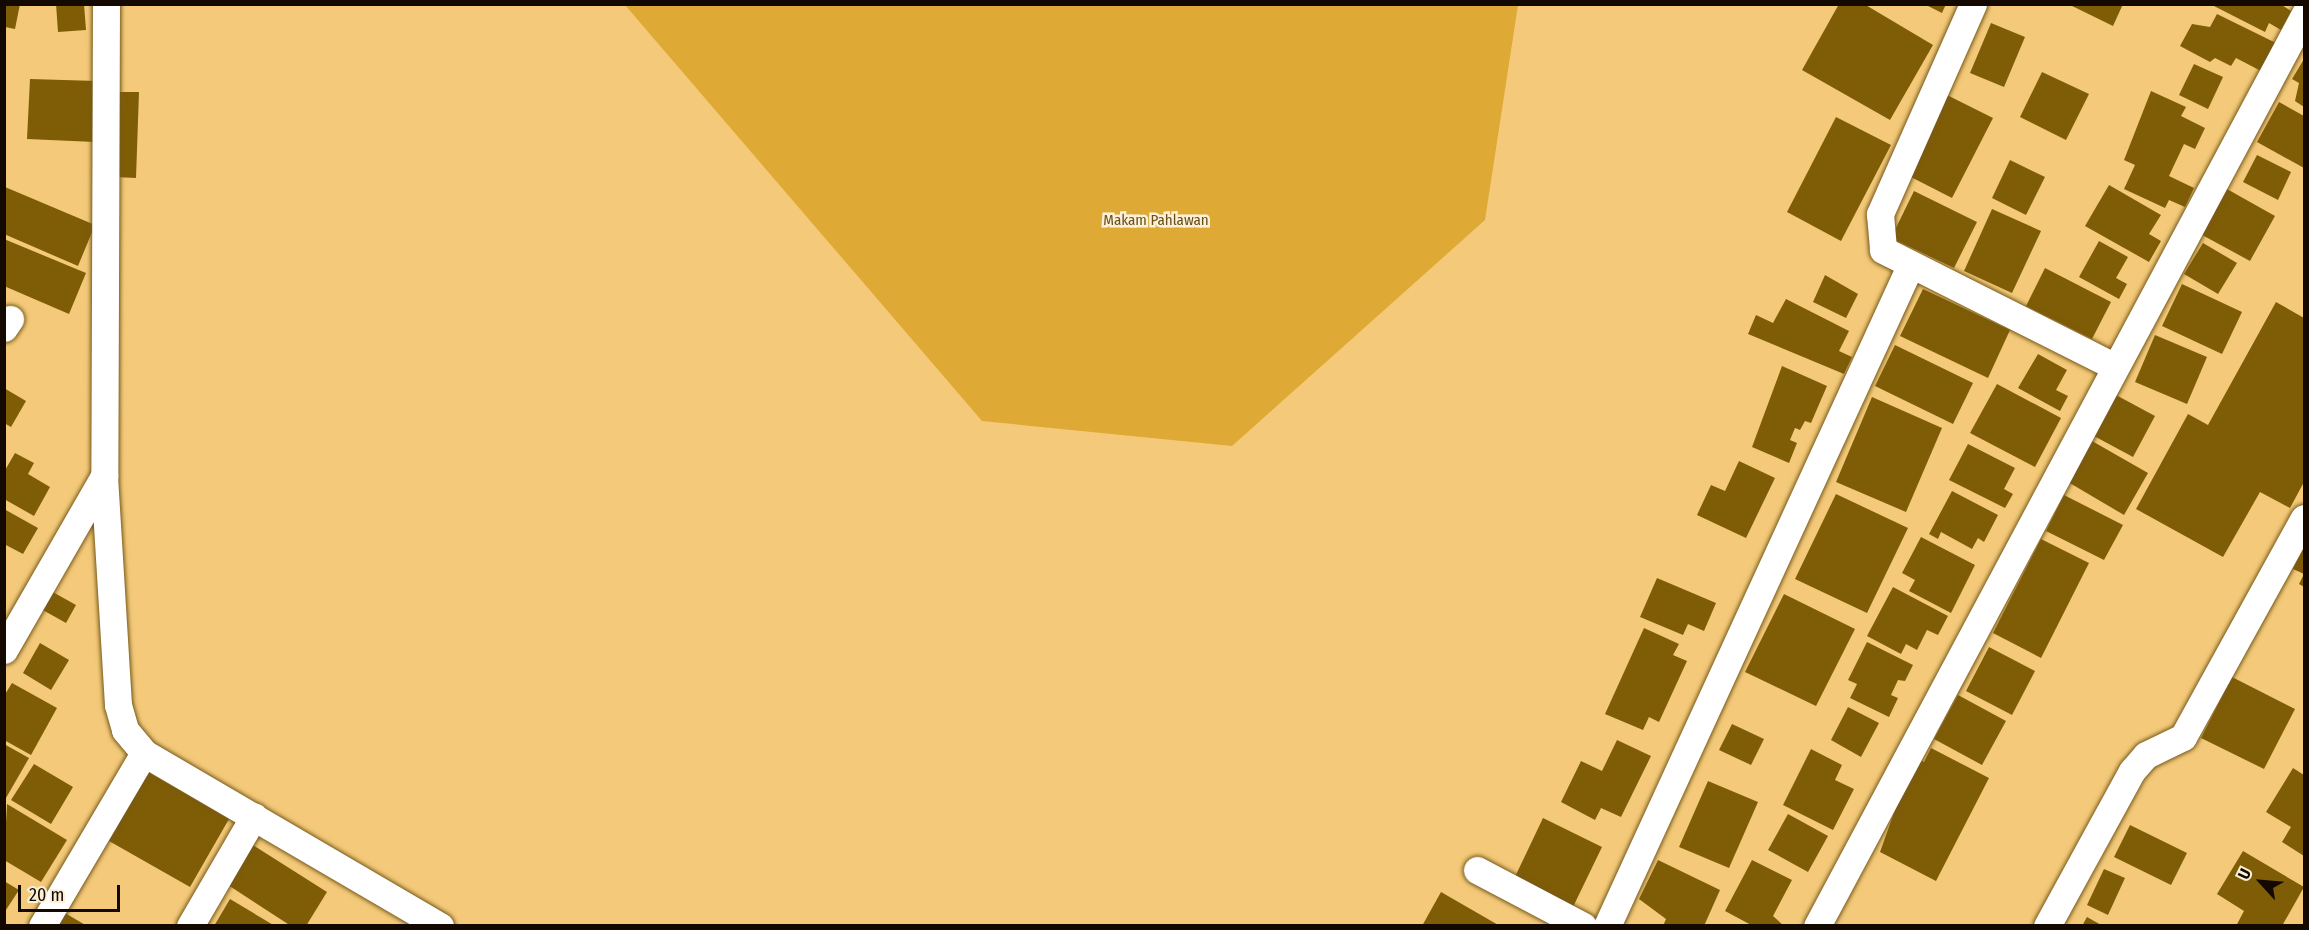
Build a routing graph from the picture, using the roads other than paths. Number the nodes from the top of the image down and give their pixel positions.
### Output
1 (106, 4) edge
2 (1973, 4) edge
3 (2304, 15) edge
4 (1910, 266) junction
5 (2114, 366) junction
6 (104, 476) junction
7 (2304, 518) edge
8 (4, 650) edge
9 (144, 753) junction
10 (254, 816) junction
11 (1477, 870) dead end
12 (42, 926) edge
13 (189, 926) edge
14 (440, 926) edge
15 (1583, 926) edge
16 (1607, 926) edge
17 (1817, 926) edge
18 (2047, 926) edge

1 - 6 street
2 - 4 street
3 - 5 street
4 - 5 street
4 - 16 street
5 - 17 street
6 - 8 street
6 - 9 street
7 - 18 street
9 - 10 street
9 - 12 street
10 - 13 street
10 - 14 street
11 - 15 street

